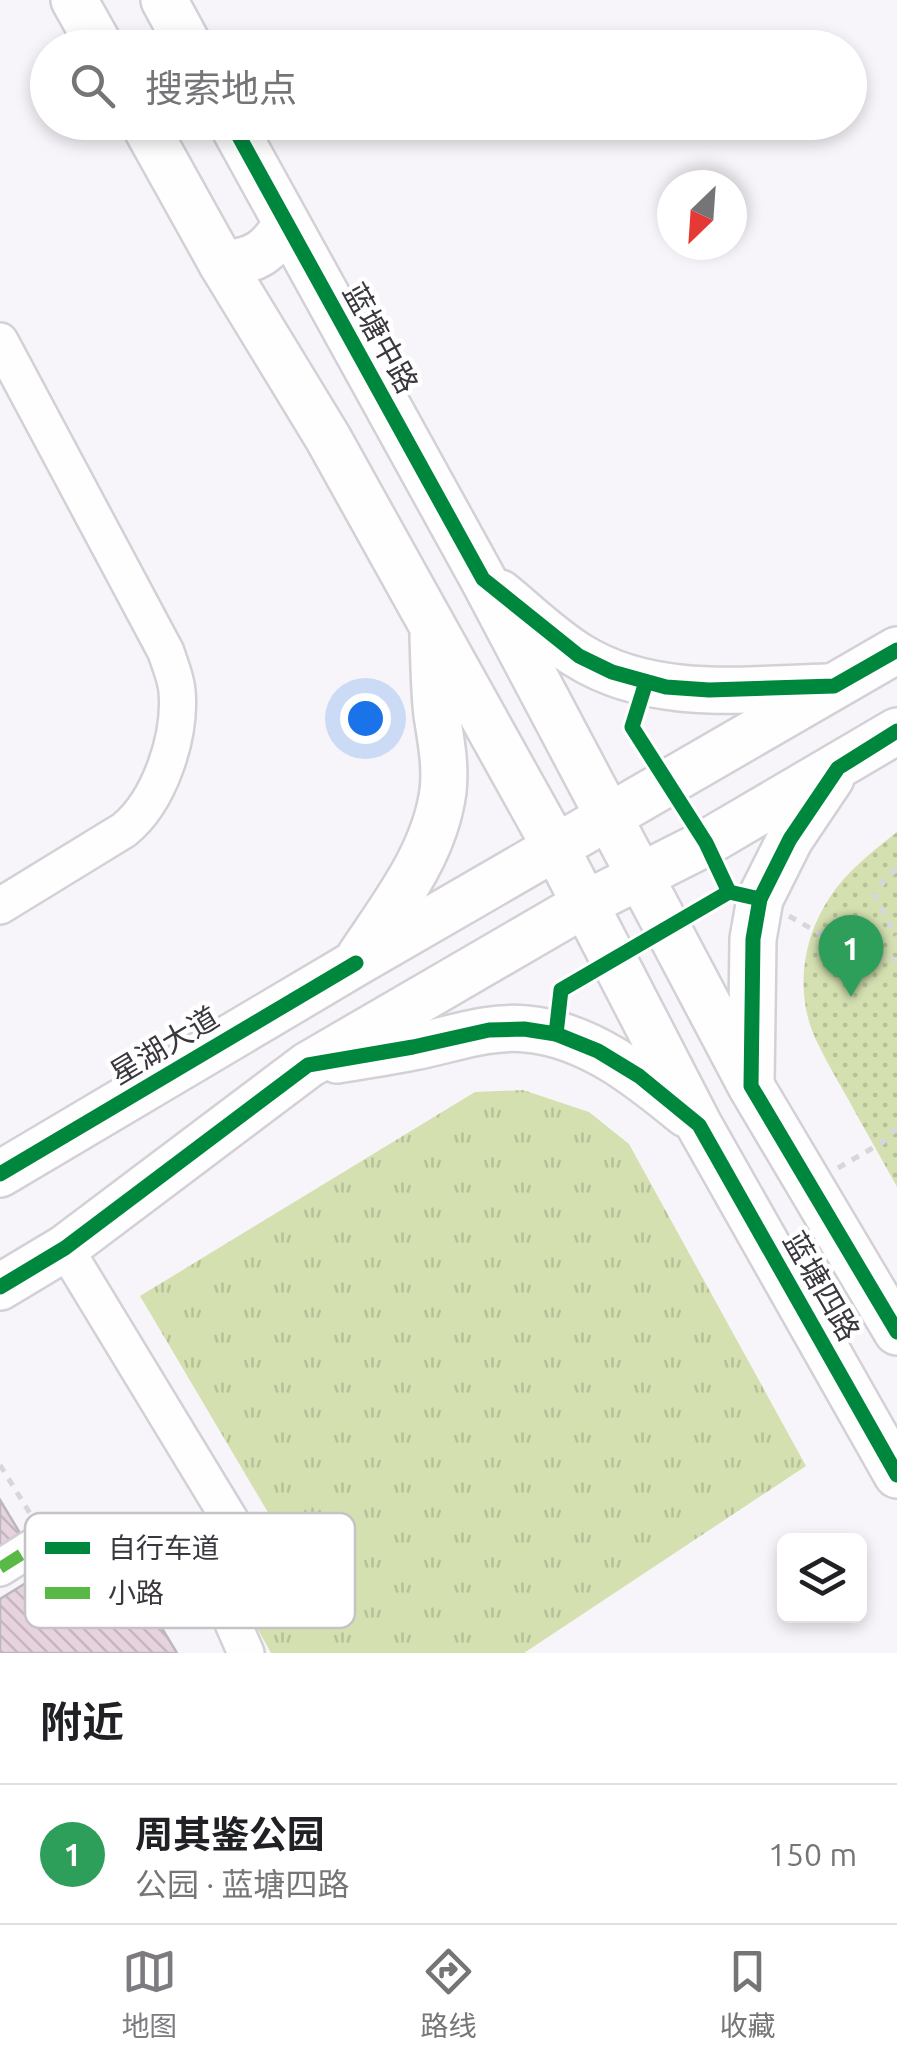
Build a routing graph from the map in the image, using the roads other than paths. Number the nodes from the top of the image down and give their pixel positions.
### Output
1 (74, 0) edge
2 (164, 0) edge
3 (91, 30) edge
4 (180, 30) edge
5 (153, 140) edge
6 (242, 140) edge
7 (288, 224) junction
8 (222, 264) junction
9 (0, 341) edge
10 (483, 579) junction
11 (432, 625) junction
12 (897, 650) edge
13 (834, 686) junction
14 (897, 732) edge
15 (838, 768) junction
16 (609, 817) junction
17 (556, 848) junction
18 (639, 876) junction
19 (584, 904) junction
20 (0, 906) edge
21 (356, 963) junction
22 (308, 1065) junction
23 (751, 1086) junction
24 (699, 1125) junction
25 (0, 1174) edge
26 (65, 1248) junction
27 (0, 1288) edge
28 (897, 1332) edge
29 (897, 1474) edge
30 (225, 1513) edge
31 (25, 1552) edge
32 (0, 1568) edge
33 (235, 1628) edge
34 (246, 1653) edge

1 - 3 main road
2 - 4 main road
5 - 8 main road
6 - 7 main road, 蓝塘中路
7 - 8 main road
7 - 10 main road, 蓝塘中路
8 - 11 main road
9 - 20 street
10 - 13 main road
10 - 16 main road, 蓝塘中路
11 - 17 main road
11 - 21 main road
12 - 13 main road, 星湖大道
13 - 16 main road, 星湖大道
14 - 15 main road
15 - 18 main road
15 - 23 main road
16 - 17 main road, 星湖大道
16 - 18 main road, 蓝塘中路
17 - 19 main road
17 - 21 main road, 星湖大道
18 - 19 main road
18 - 23 main road, 蓝塘四路
19 - 22 main road
19 - 24 main road, 蓝塘四路
21 - 25 main road, 星湖大道
22 - 24 main road
22 - 26 main road
23 - 28 main road, 蓝塘四路
24 - 29 main road, 蓝塘四路
26 - 27 main road
26 - 30 street
31 - 32 street
33 - 34 street

